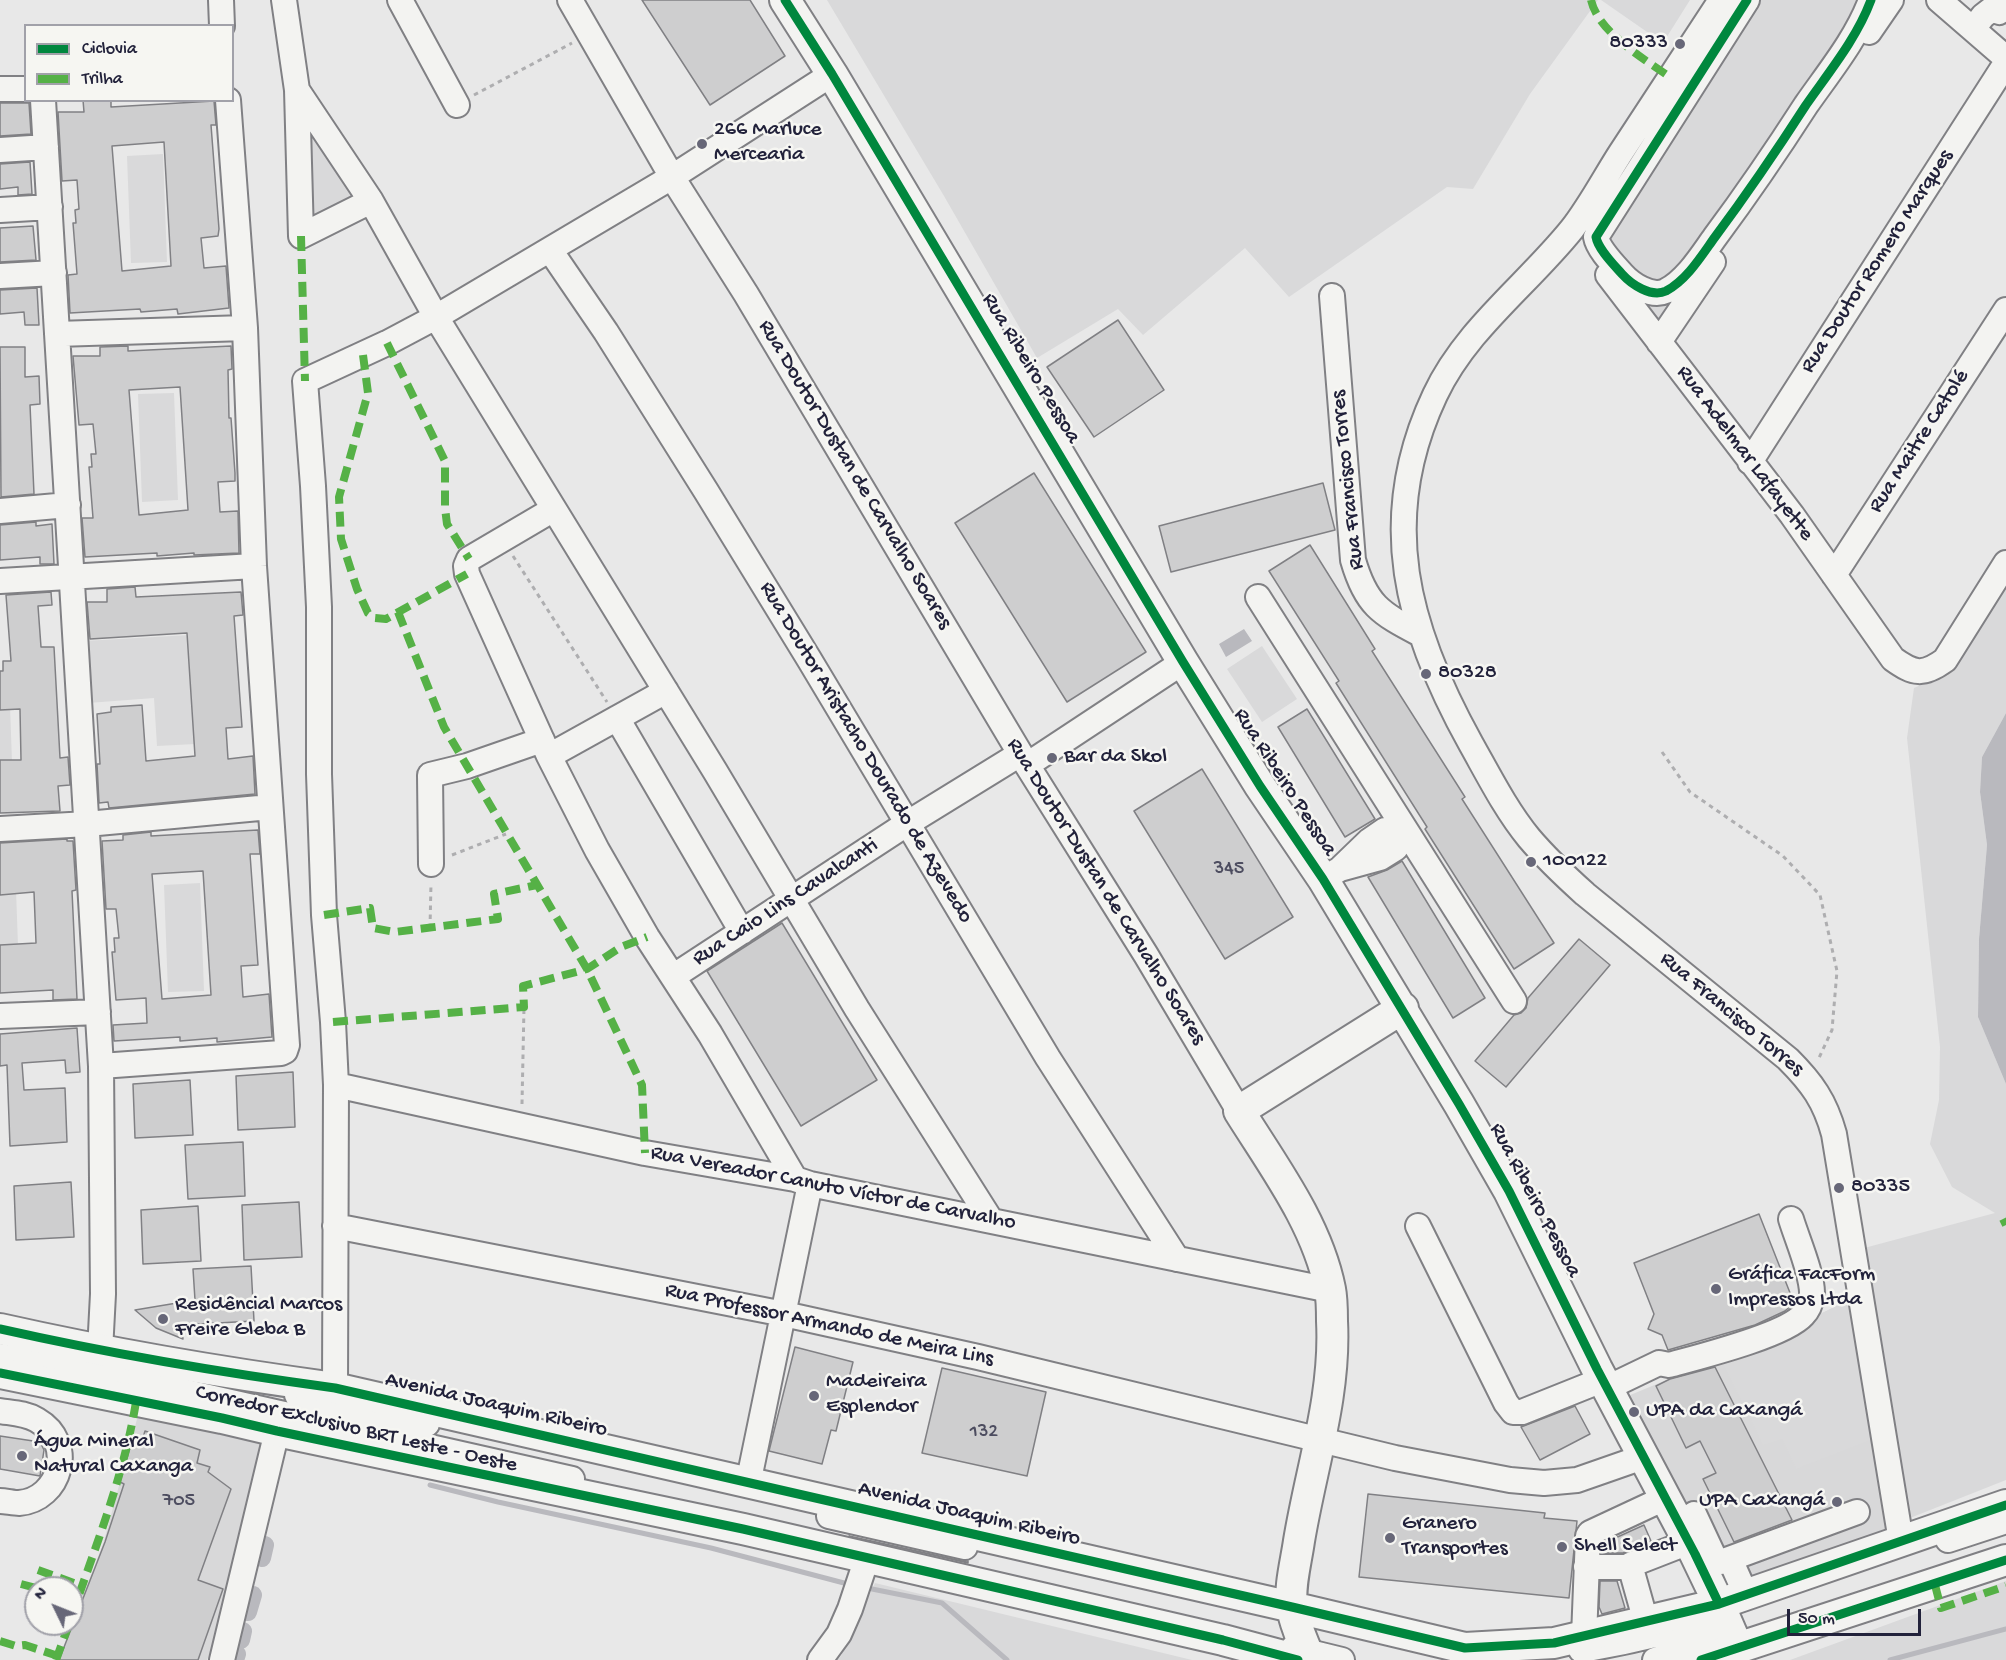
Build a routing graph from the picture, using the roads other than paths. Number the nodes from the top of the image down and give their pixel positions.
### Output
1 (284, 0) edge
2 (400, 0) edge
3 (570, 0) edge
4 (785, 0) edge
5 (1721, 0) edge
6 (1747, 0) edge
7 (1871, 0) edge
8 (1891, 0) edge
9 (1939, 0) edge
10 (2004, 12) edge
11 (1973, 29) junction
12 (2006, 58) edge
13 (2006, 63) edge
14 (832, 74) junction
15 (0, 89) edge
16 (24, 89) edge
17 (297, 90) junction
18 (43, 102) edge
19 (228, 102) edge
20 (457, 105) road end
21 (1786, 145) junction
22 (46, 147) junction
23 (0, 150) edge
24 (672, 177) junction
25 (371, 201) junction
26 (50, 207) junction
27 (0, 210) edge
28 (1572, 228) junction
29 (1596, 240) junction
30 (550, 249) junction
31 (54, 273) junction
32 (0, 276) edge
33 (1332, 296) dead end
34 (2006, 310) edge
35 (436, 317) junction
36 (245, 328) junction
37 (57, 333) junction
38 (1659, 342) junction
39 (1750, 462) junction
40 (68, 505) junction
41 (554, 508) junction
42 (0, 511) edge
43 (2006, 562) edge
44 (254, 566) junction
45 (1834, 575) junction
46 (72, 578) junction
47 (0, 581) edge
48 (1258, 597) dead end
49 (1420, 634) junction
50 (1183, 662) junction
51 (666, 691) junction
52 (617, 718) junction
53 (545, 748) junction
54 (1024, 760) junction
55 (270, 807) junction
56 (87, 824) junction
57 (908, 824) junction
58 (0, 829) edge
59 (1404, 830) junction
60 (431, 864) road end
61 (1332, 874) junction
62 (791, 901) junction
63 (742, 932) junction
64 (674, 976) junction
65 (1514, 1001) dead end
66 (1403, 1008) junction
67 (98, 1012) junction
68 (0, 1016) edge
69 (101, 1066) junction
70 (336, 1085) junction
71 (1239, 1112) junction
72 (802, 1181) junction
73 (990, 1219) junction
74 (1791, 1219) dead end
75 (335, 1226) junction
76 (1418, 1226) dead end
77 (1177, 1259) junction
78 (1330, 1290) junction
79 (784, 1314) junction
80 (0, 1329) edge
81 (0, 1335) edge
82 (100, 1351) junction
83 (0, 1356) edge
84 (0, 1373) edge
85 (1605, 1384) junction
86 (335, 1388) junction
87 (0, 1411) edge
88 (277, 1431) junction
89 (1320, 1439) junction
90 (1643, 1457) junction
91 (748, 1484) junction
92 (1665, 1498) junction
93 (0, 1500) edge
94 (2006, 1505) edge
95 (1857, 1512) dead end
96 (2006, 1521) edge
97 (1704, 1544) junction
98 (2006, 1546) edge
99 (1923, 1555) junction
100 (867, 1558) junction
101 (2006, 1560) edge
102 (1586, 1567) junction
103 (1629, 1567) junction
104 (1294, 1615) junction
105 (1646, 1622) junction
106 (1734, 1626) edge
107 (1584, 1637) junction
108 (1305, 1657) edge
109 (222, 1660) edge
110 (820, 1660) edge
111 (1342, 1660) edge
112 (1655, 1660) edge
113 (1701, 1660) edge

1 - 17 street
2 - 20 street
3 - 24 street, Rua Doutor Dustan de Carvalho Soares
4 - 14 main road, Rua Ribeiro Pessoa
5 - 28 street, Rua Francisco Torres
6 - 29 street
7 - 21 street
8 - 21 street
9 - 11 street
10 - 11 street
11 - 12 street
13 - 39 street, Rua Doutor Romero Marques
14 - 24 street
14 - 50 main road, Rua Ribeiro Pessoa
15 - 16 street
17 - 25 street
17 - 25 street
18 - 22 street
19 - 36 street
21 - 29 street
21 - 38 street
22 - 23 street
22 - 26 street
24 - 30 street
24 - 54 street, Rua Doutor Dustan de Carvalho Soares
25 - 35 street
26 - 27 street
26 - 31 street
28 - 29 street
28 - 38 street, Rua Adelmar Lafayette
28 - 49 street, Rua Francisco Torres
30 - 35 street
30 - 57 street, Rua Doutor Aristacho Dourado de Azevedo
31 - 32 street
31 - 37 street
33 - 49 street, Rua Francisco Torres
34 - 45 street, Rua Maitre Catolé
35 - 41 street
35 - 70 street
36 - 37 street
36 - 44 street
37 - 40 street
38 - 39 street, Rua Adelmar Lafayette
39 - 45 street, Rua Adelmar Lafayette
40 - 42 street
40 - 46 street
41 - 51 street
41 - 53 street
43 - 45 street, Rua Adelmar Lafayette
44 - 46 street
44 - 55 street
46 - 47 street
46 - 56 street
48 - 59 street
49 - 99 street, Rua Francisco Torres
50 - 54 street, Rua Caio Lins Cavalcanti
50 - 61 main road, Rua Ribeiro Pessoa
51 - 52 street
51 - 62 street
52 - 53 street
52 - 63 street
53 - 60 street
53 - 64 street
54 - 57 street, Rua Caio Lins Cavalcanti
54 - 71 street, Rua Doutor Dustan de Carvalho Soares
55 - 56 street
55 - 69 street
56 - 58 street
56 - 67 street
57 - 62 street, Rua Caio Lins Cavalcanti
57 - 77 street, Rua Doutor Aristacho Dourado de Azevedo
59 - 61 street
59 - 65 street
61 - 66 main road, Rua Ribeiro Pessoa
62 - 63 street, Rua Caio Lins Cavalcanti
62 - 73 street
63 - 64 street, Rua Caio Lins Cavalcanti
64 - 72 street
66 - 71 main road
66 - 85 main road, Rua Ribeiro Pessoa
67 - 68 street
67 - 69 street
69 - 82 street
70 - 72 street, Rua Vereador Canuto Víctor de Carvalho
70 - 75 street
71 - 78 main road, Rua Doutor Dustan de Carvalho Soares
72 - 73 street, Rua Vereador Canuto Víctor de Carvalho
72 - 79 street
73 - 77 street, Rua Vereador Canuto Víctor de Carvalho
74 - 85 street
75 - 79 street, Rua Professor Armando de Meira Lins
75 - 86 street
76 - 85 street
77 - 78 street, Rua Vereador Canuto Víctor de Carvalho
78 - 89 main road, Rua Doutor Dustan de Carvalho Soares
79 - 89 street, Rua Professor Armando de Meira Lins
79 - 91 street
80 - 82 main road, Avenida Joaquim Ribeiro
81 - 104 street, Corredor Exclusivo BRT Leste - Oeste
82 - 86 main road, Avenida Joaquim Ribeiro
83 - 108 street, Corredor Exclusivo BRT Leste - Oeste
84 - 88 main road
85 - 90 main road, Rua Ribeiro Pessoa
86 - 91 main road, Avenida Joaquim Ribeiro
87 - 93 street
88 - 100 main road
88 - 109 street
89 - 90 street, Rua Professor Armando de Meira Lins
89 - 104 main road, Rua Doutor Dustan de Carvalho Soares
90 - 92 main road, Rua Ribeiro Pessoa
91 - 104 main road, Avenida Joaquim Ribeiro
92 - 97 main road, Rua Ribeiro Pessoa
92 - 102 street
94 - 99 main road
95 - 97 street
96 - 99 street
97 - 103 street
97 - 106 main road, Rua Ribeiro Pessoa
98 - 99 street
99 - 101 main road
99 - 106 main road, Avenida Joaquim Ribeiro
99 - 106 main road, Avenida Joaquim Ribeiro
100 - 108 main road
100 - 110 street
102 - 103 street
102 - 107 street
103 - 105 street
104 - 106 street, Corredor Exclusivo BRT Leste - Oeste
104 - 107 main road, Avenida Joaquim Ribeiro
104 - 108 main road, Rua Doutor Dustan de Carvalho Soares
105 - 106 main road, Avenida Joaquim Ribeiro
105 - 107 main road, Avenida Joaquim Ribeiro
106 - 112 street
106 - 113 main road, Avenida Joaquim Ribeiro
108 - 111 street, Corredor Exclusivo BRT Leste - Oeste

